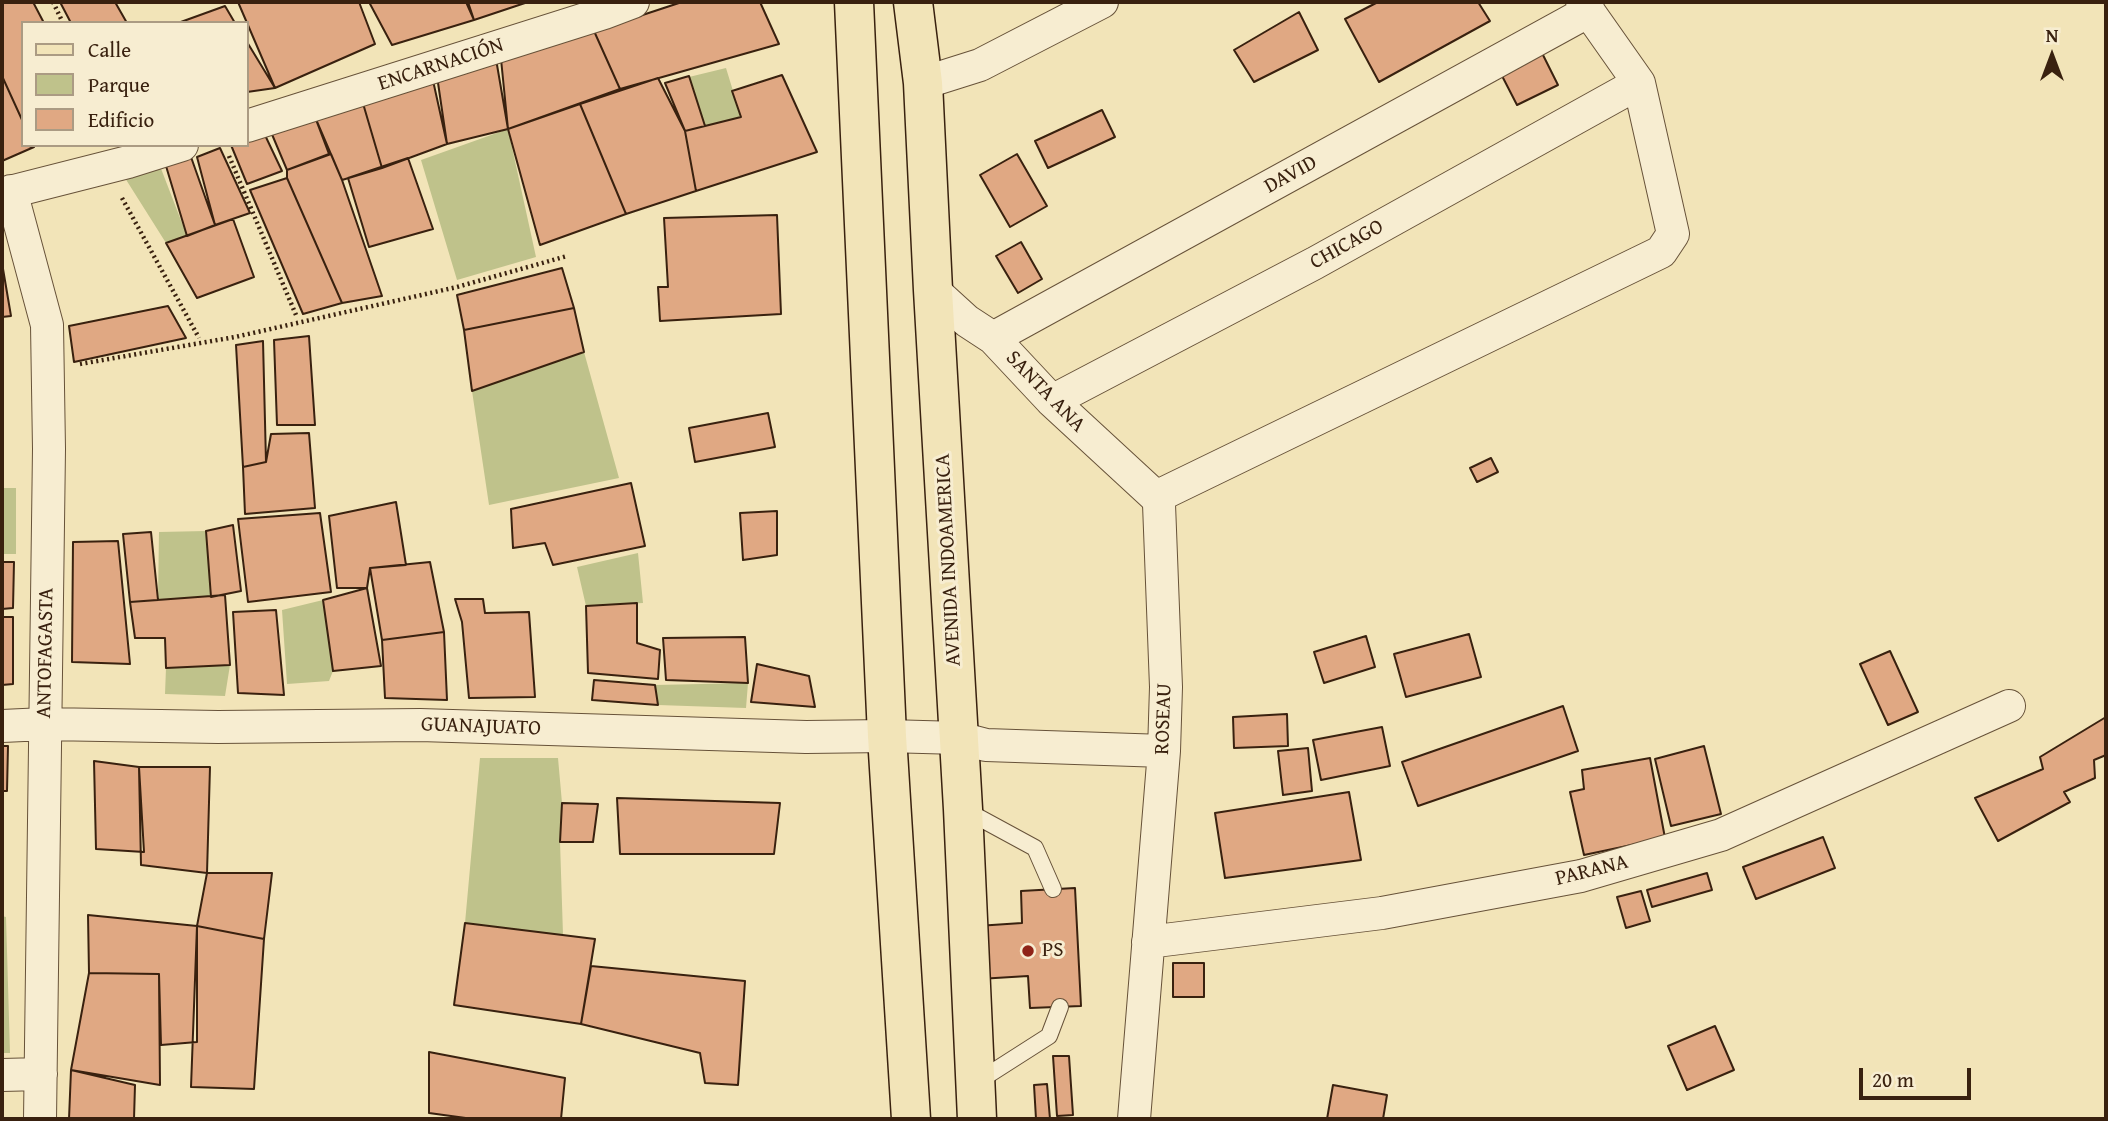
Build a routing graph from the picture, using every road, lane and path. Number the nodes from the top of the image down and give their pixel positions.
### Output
1 (53, 2) edge
2 (633, 2) edge
3 (854, 2) edge
4 (914, 2) edge
5 (1102, 2) edge
6 (1586, 6) edge
7 (62, 21) edge
8 (923, 83) junction
9 (1639, 83) junction
10 (248, 126) edge
11 (175, 147) edge
12 (225, 147) edge
13 (105, 167) junction
14 (6, 192) edge
15 (567, 256) dead end
16 (933, 290) junction
17 (296, 315) dead end
18 (199, 338) dead end
19 (993, 338) junction
20 (48, 370) junction
21 (1052, 401) junction
22 (1156, 497) junction
23 (2009, 706) dead end
24 (46, 724) junction
25 (2, 726) edge
26 (887, 736) junction
27 (959, 738) junction
28 (1164, 751) junction
29 (963, 809) junction
30 (1053, 889) dead end
31 (1148, 942) junction
32 (1060, 1007) dead end
33 (41, 1074) junction
34 (2, 1075) edge
35 (976, 1101) edge
36 (40, 1119) edge
37 (911, 1119) edge
38 (1134, 1119) edge

1 - 7 path
2 - 10 street, ENCARNACIÓN
3 - 26 main road
4 - 8 main road, AVENIDA INDOAMERICA
5 - 8 street
6 - 9 street
6 - 19 street, DAVID
8 - 16 main road, AVENIDA INDOAMERICA
9 - 21 street, CHICAGO
9 - 22 street
11 - 13 street
12 - 17 path
13 - 14 street
13 - 18 path
14 - 20 street, ANTOFAGASTA
15 - 20 path
16 - 19 street, SANTA ANA
16 - 27 main road, AVENIDA INDOAMERICA
19 - 21 street, SANTA ANA
20 - 24 street, ANTOFAGASTA
21 - 22 street, SANTA ANA
22 - 28 street, ROSEAU
23 - 31 street, PARANA
24 - 25 street, GUANAJUATO
24 - 26 street, GUANAJUATO
24 - 33 street, ANTOFAGASTA
26 - 27 street, GUANAJUATO
26 - 37 main road
27 - 28 street, GUANAJUATO
27 - 29 main road, AVENIDA INDOAMERICA
28 - 31 street, ROSEAU
29 - 30 lane
29 - 35 main road, AVENIDA INDOAMERICA
31 - 38 street, ROSEAU
32 - 35 lane
33 - 34 street
33 - 36 street, ANTOFAGASTA

